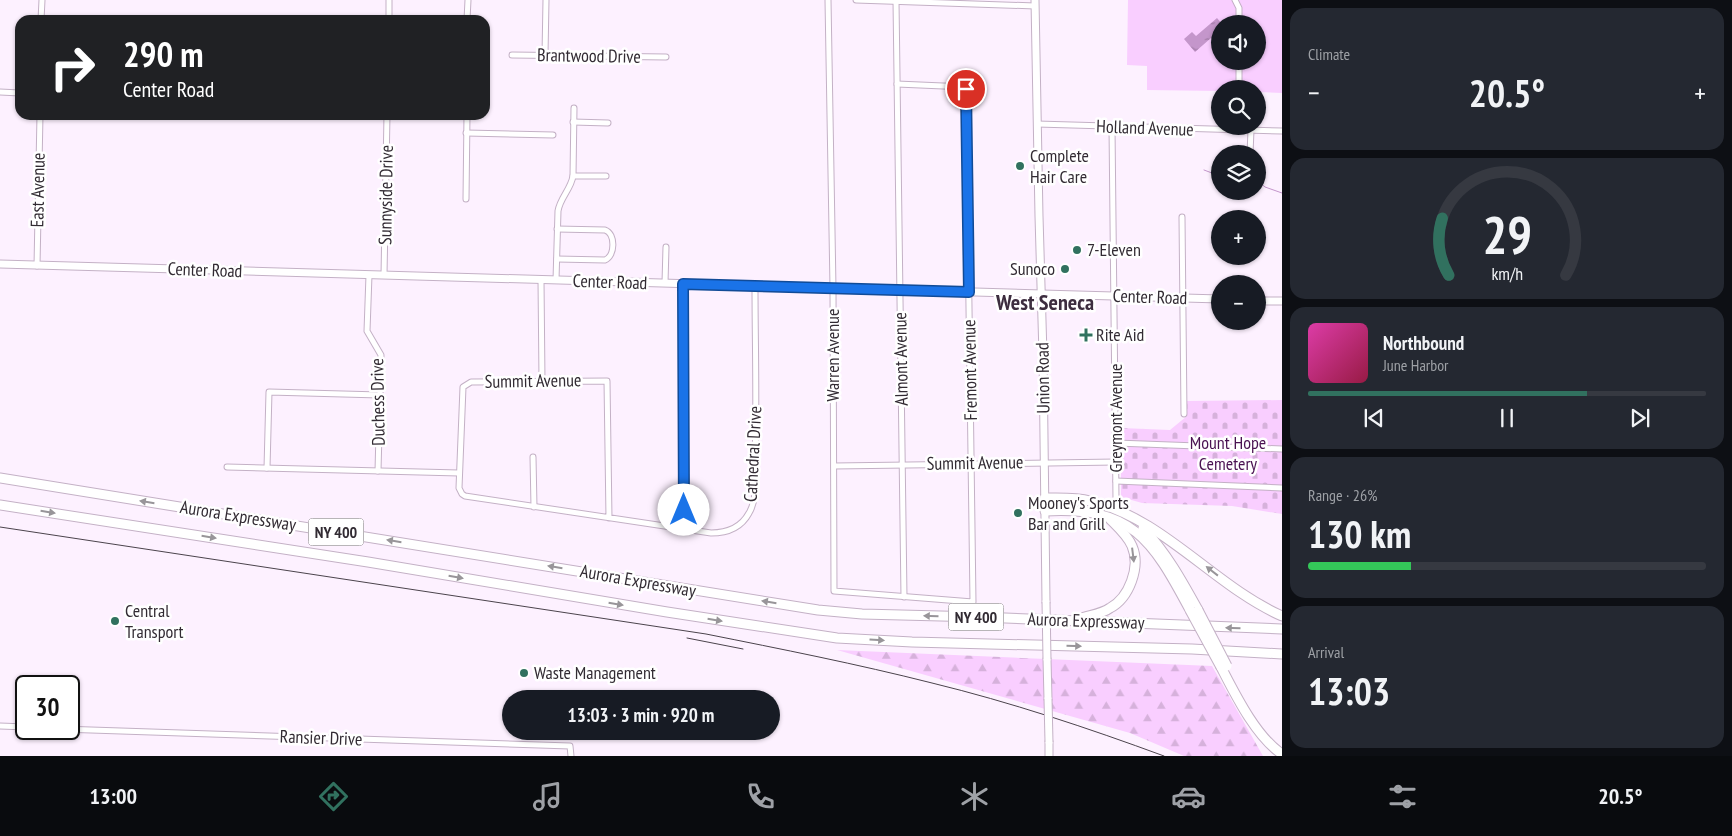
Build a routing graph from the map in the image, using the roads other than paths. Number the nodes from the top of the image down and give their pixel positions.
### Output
1 (42, 0) edge
2 (389, 0) edge
3 (468, 0) edge
4 (546, 0) edge
5 (828, 0) edge
6 (856, 0) edge
7 (1235, 0) edge
8 (896, 1) junction
9 (1035, 3) edge
10 (41, 15) edge
11 (389, 15) edge
12 (467, 15) edge
13 (1239, 15) edge
14 (512, 54) dead end
15 (546, 55) junction
16 (666, 57) dead end
17 (897, 84) junction
18 (0, 92) edge
19 (15, 93) edge
20 (574, 108) dead end
21 (40, 120) edge
22 (387, 120) edge
23 (467, 120) edge
24 (574, 122) junction
25 (608, 123) dead end
26 (1037, 124) junction
27 (1112, 127) junction
28 (1211, 128) edge
29 (1266, 130) edge
30 (1282, 131) edge
31 (466, 133) junction
32 (553, 135) dead end
33 (573, 176) junction
34 (606, 176) dead end
35 (466, 199) dead end
36 (1182, 217) dead end
37 (557, 229) junction
38 (666, 247) dead end
39 (557, 259) junction
40 (0, 264) edge
41 (37, 266) junction
42 (370, 275) junction
43 (384, 275) junction
44 (541, 280) junction
45 (556, 280) junction
46 (665, 283) junction
47 (683, 284) junction
48 (755, 285) junction
49 (833, 288) junction
50 (900, 290) junction
51 (969, 292) junction
52 (1041, 294) junction
53 (1113, 296) junction
54 (1183, 298) junction
55 (1211, 300) edge
56 (1266, 300) edge
57 (1282, 301) edge
58 (542, 381) junction
59 (380, 395) junction
60 (1184, 414) dead end
61 (1116, 443) junction
62 (1282, 449) edge
63 (533, 457) dead end
64 (1044, 462) junction
65 (1116, 462) junction
66 (971, 463) junction
67 (903, 464) junction
68 (834, 466) junction
69 (227, 467) dead end
70 (267, 468) junction
71 (378, 471) junction
72 (459, 473) junction
73 (0, 478) edge
74 (1116, 481) junction
75 (1282, 488) edge
76 (1045, 498) junction
77 (1116, 499) dead end
78 (0, 505) edge
79 (534, 506) junction
80 (1045, 510) junction
81 (1106, 516) junction
82 (609, 518) junction
83 (1135, 519) junction
84 (684, 529) junction
85 (904, 597) junction
86 (1194, 610) junction
87 (1282, 616) edge
88 (1069, 620) junction
89 (1282, 629) edge
90 (1282, 654) edge
91 (1224, 666) junction
92 (0, 726) edge
93 (15, 727) edge
94 (80, 730) edge
95 (1282, 749) edge
96 (1282, 754) edge
97 (571, 756) edge
98 (1049, 756) edge

1 - 10 street
2 - 11 street
3 - 12 street
4 - 15 street
5 - 49 street, Warren Avenue
6 - 8 street
7 - 13 street
8 - 9 street
8 - 17 street, Almont Avenue
9 - 26 main road, Union Road
14 - 15 street, Brantwood Drive
15 - 16 street, Brantwood Drive
17 - 50 street, Almont Avenue
17 - 51 street, Fremont Avenue
18 - 19 street
20 - 24 street
21 - 41 street, East Avenue
22 - 43 street, Sunnyside Drive
23 - 31 street
24 - 25 street
24 - 33 street
26 - 27 street, Holland Avenue
26 - 52 main road, Union Road
27 - 28 street, Holland Avenue
27 - 53 street, Greymont Avenue
29 - 30 street, Holland Avenue
31 - 32 street
31 - 35 street
33 - 34 street
33 - 37 street
36 - 54 street
37 - 39 street
37 - 39 street
38 - 46 street
39 - 45 street
40 - 41 main road, Center Road
41 - 42 main road, Center Road
42 - 43 main road, Center Road
42 - 59 street, Duchess Drive
43 - 44 main road, Center Road
44 - 45 main road, Center Road
44 - 58 street
45 - 46 main road, Center Road
46 - 47 main road, Center Road
47 - 48 main road, Center Road
47 - 84 street
48 - 49 main road, Center Road
48 - 84 street, Cathedral Drive
49 - 50 main road, Center Road
49 - 68 street, Warren Avenue
50 - 51 main road, Center Road
50 - 67 street, Almont Avenue
51 - 52 main road, Center Road
51 - 66 street, Fremont Avenue
52 - 53 main road, Center Road
52 - 64 main road, Union Road
53 - 54 main road, Center Road
53 - 61 street, Greymont Avenue
54 - 55 main road, Center Road
54 - 60 street
56 - 57 main road
58 - 72 street, Summit Avenue
58 - 82 street, Summit Avenue
59 - 70 street
59 - 71 street, Duchess Drive
61 - 62 street
61 - 65 street, Greymont Avenue
63 - 79 street
64 - 65 street, Summit Avenue
64 - 66 street, Summit Avenue
64 - 76 main road, Union Road
65 - 74 street, Greymont Avenue
66 - 67 street, Summit Avenue
66 - 85 street, Fremont Avenue
67 - 68 street, Summit Avenue
67 - 85 street, Almont Avenue
68 - 85 street, Warren Avenue
69 - 70 street
70 - 71 street
71 - 72 street
72 - 79 street, Cathedral Drive
88 -> 73 highway, Aurora Expressway / NY 400
74 - 75 street
74 - 77 street, Greymont Avenue
76 - 80 main road, Union Road
76 - 83 highway
78 -> 90 highway, Aurora Expressway / NY 400
79 - 82 street, Cathedral Drive
80 - 81 highway
80 - 98 main road, Union Road, bridge
81 - 86 highway
81 -> 88 highway
82 - 84 street, Cathedral Drive
83 - 86 highway
87 -> 83 highway
86 - 91 highway, bridge
89 -> 88 highway, Aurora Expressway / NY 400
91 - 95 highway
91 - 96 highway
92 - 93 street
94 - 97 street, Ransier Drive

